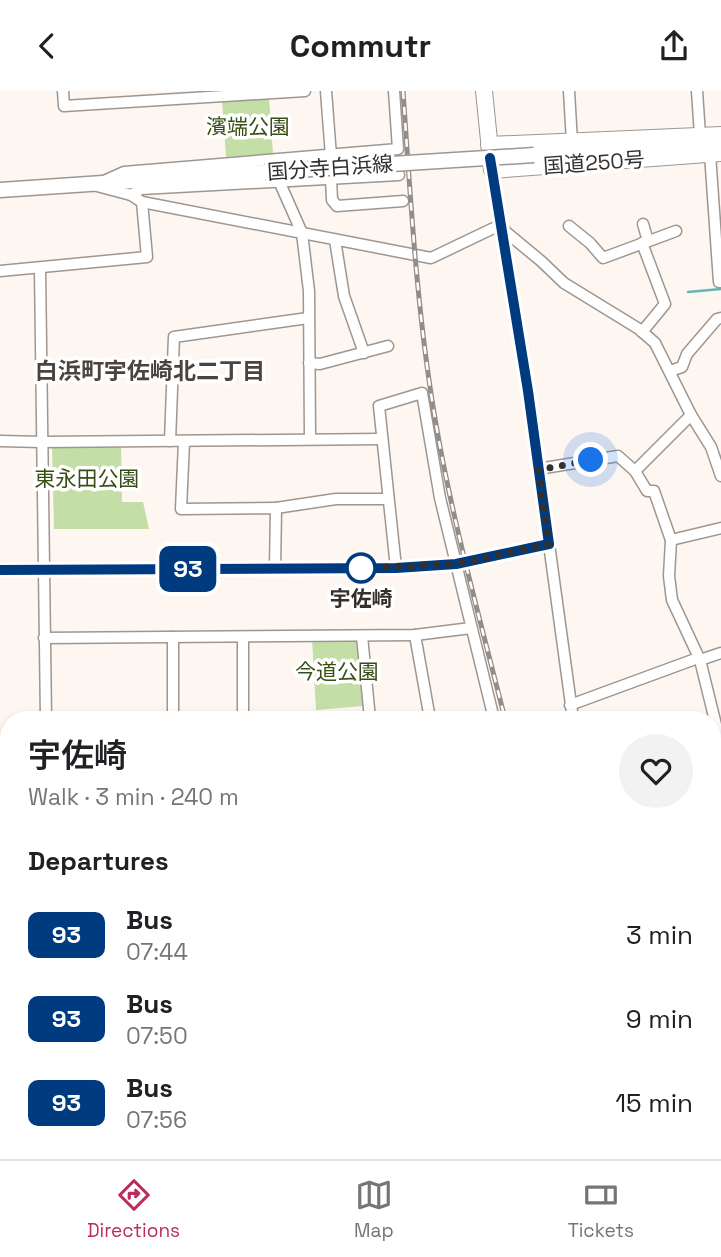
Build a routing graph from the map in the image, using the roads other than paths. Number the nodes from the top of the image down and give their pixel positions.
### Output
1 (63, 91) edge
2 (305, 91) edge
3 (326, 91) edge
4 (394, 91) edge
5 (484, 91) edge
6 (569, 91) edge
7 (697, 91) edge
8 (260, 92) edge
9 (193, 94) edge
10 (129, 96) edge
11 (700, 135) junction
12 (721, 135) edge
13 (572, 142) junction
14 (489, 145) junction
15 (718, 149) edge
16 (331, 156) junction
17 (492, 170) junction
18 (399, 175) dead end
19 (331, 179) junction
20 (279, 181) junction
21 (95, 185) junction
22 (0, 190) edge
23 (131, 195) junction
24 (403, 201) dead end
25 (142, 202) junction
26 (718, 219) edge
27 (643, 224) dead end
28 (501, 226) junction
29 (569, 226) dead end
30 (676, 231) dead end
31 (302, 233) junction
32 (335, 240) junction
33 (645, 242) junction
34 (40, 269) junction
35 (0, 271) edge
36 (721, 282) edge
37 (308, 318) junction
38 (721, 318) edge
39 (642, 332) junction
40 (388, 346) dead end
41 (364, 353) junction
42 (309, 363) junction
43 (670, 371) junction
44 (691, 415) junction
45 (310, 438) junction
46 (382, 439) junction
47 (0, 441) edge
48 (42, 442) junction
49 (170, 442) junction
50 (184, 442) junction
51 (538, 470) junction
52 (635, 471) junction
53 (721, 476) edge
54 (388, 499) junction
55 (276, 508) junction
56 (721, 529) edge
57 (671, 540) junction
58 (549, 544) junction
59 (456, 564) junction
60 (396, 568) junction
61 (44, 569) junction
62 (275, 569) junction
63 (0, 570) edge
64 (471, 628) junction
65 (415, 635) junction
66 (362, 636) junction
67 (173, 637) junction
68 (243, 637) junction
69 (44, 638) junction
70 (721, 653) edge
71 (699, 659) junction
72 (570, 705) junction
73 (46, 711) edge
74 (173, 711) edge
75 (243, 711) edge
76 (369, 711) edge
77 (429, 711) edge
78 (493, 711) edge
79 (571, 711) edge
80 (712, 711) edge

1 - 10 street
2 - 8 street
3 - 16 street
4 - 16 street
5 - 14 highway
6 - 13 street
7 - 11 street
8 - 9 street
9 - 10 street
11 - 12 highway, 国道250号
11 - 13 highway, 国道250号
13 - 14 highway, 国道250号
14 - 17 highway
15 - 17 highway, 国道250号
15 - 21 main road, 国分寺白浜線, bridge
15 - 26 street
16 - 21 street
17 - 28 street
18 - 19 street
19 - 20 street
19 - 24 street
20 - 23 street
20 - 31 street
21 - 22 main road, 国分寺白浜線
21 - 23 street
23 - 25 street
25 - 31 street
25 - 34 street
26 - 36 street
27 - 33 street
28 - 32 street
28 - 39 street
28 - 51 street
29 - 33 street
30 - 33 street
31 - 32 street
31 - 37 street
32 - 41 street
33 - 39 street
34 - 35 street
34 - 48 street
37 - 42 street
37 - 49 street
38 - 43 street
39 - 43 street
40 - 41 street
41 - 42 street
42 - 45 street
43 - 44 street
44 - 52 street
44 - 53 street
45 - 46 street
45 - 50 street
46 - 54 street
46 - 59 street
47 - 48 street
48 - 49 street
48 - 61 street
49 - 50 street
50 - 55 street
51 - 52 street
51 - 58 street
52 - 57 street
54 - 55 street
54 - 60 street
55 - 62 street
56 - 57 street
57 - 71 street
58 - 59 street
58 - 72 street
59 - 60 street
59 - 64 street
60 - 62 street
61 - 62 street
61 - 63 street
61 - 69 street
64 - 65 street
64 - 78 street
65 - 66 street
65 - 77 street
66 - 68 street
66 - 76 street
67 - 68 street
67 - 69 street
67 - 74 street
68 - 75 street
69 - 73 street
70 - 71 street
71 - 72 street
71 - 80 street
72 - 79 street

